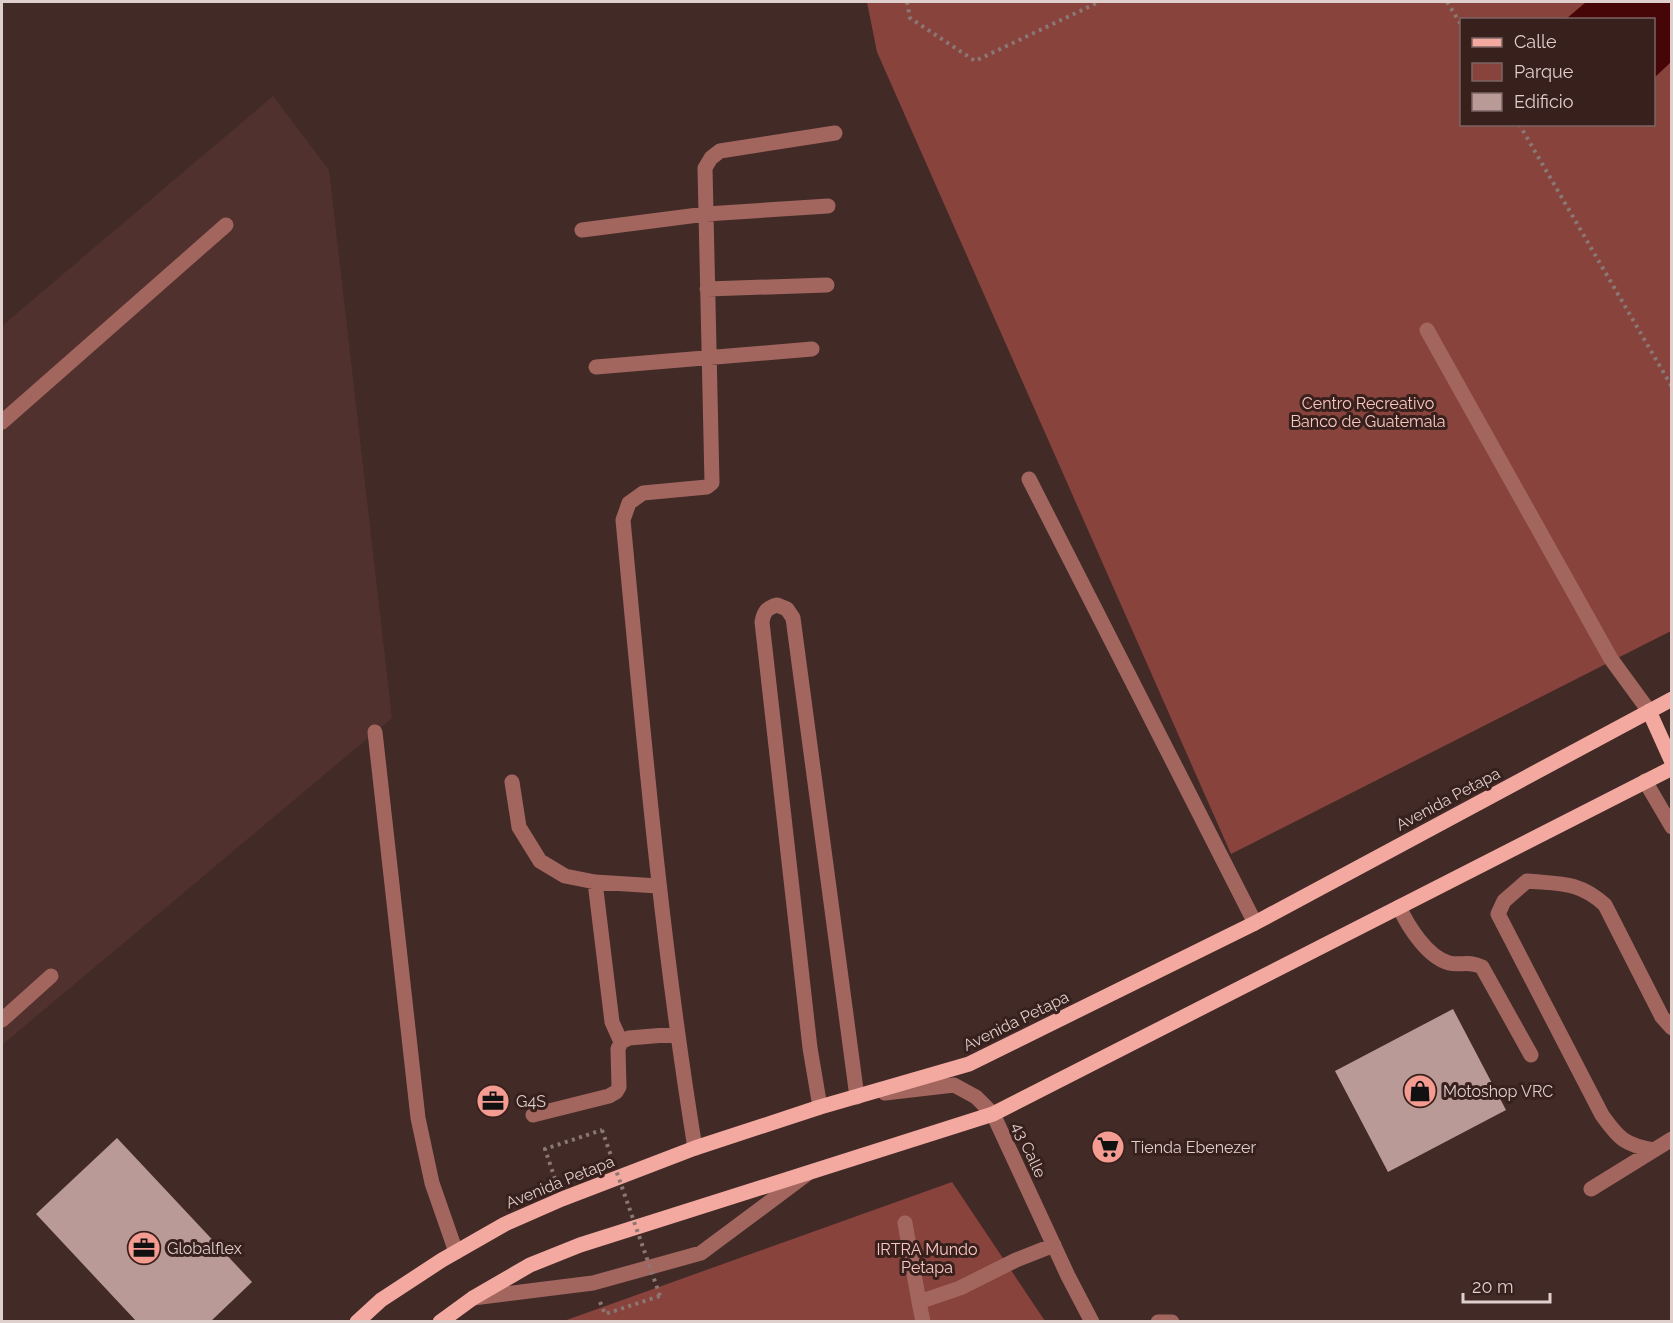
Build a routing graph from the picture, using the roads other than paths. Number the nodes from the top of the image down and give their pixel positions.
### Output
1 (835, 133) dead end
2 (828, 206) dead end
3 (706, 214) junction
4 (226, 225) dead end
5 (582, 230) dead end
6 (827, 285) dead end
7 (707, 289) junction
8 (1427, 330) dead end
9 (812, 349) dead end
10 (709, 357) junction
11 (596, 367) dead end
12 (2, 422) edge
13 (1029, 479) dead end
14 (1671, 699) edge
15 (1649, 711) junction
16 (375, 732) dead end
17 (1671, 762) edge
18 (1671, 768) edge
19 (1645, 781) junction
20 (512, 782) dead end
21 (1671, 827) edge
22 (595, 882) junction
23 (658, 886) junction
24 (1399, 907) junction
25 (1255, 923) junction
26 (51, 976) dead end
27 (2, 1020) edge
28 (1671, 1028) edge
29 (677, 1034) junction
30 (621, 1042) junction
31 (1531, 1055) dead end
32 (863, 1096) junction
33 (820, 1107) junction
34 (993, 1114) junction
35 (533, 1115) dead end
36 (1671, 1139) edge
37 (694, 1148) junction
38 (1654, 1150) junction
39 (811, 1171) junction
40 (1591, 1189) dead end
41 (905, 1223) dead end
42 (1054, 1245) junction
43 (456, 1252) junction
44 (473, 1298) junction
45 (919, 1302) junction
46 (357, 1322) edge
47 (440, 1322) edge
48 (923, 1322) edge
49 (1092, 1322) edge
50 (1158, 1322) edge
51 (1172, 1322) edge

1 - 3 street
2 - 3 street
3 - 5 street
3 - 7 street
4 - 12 street
6 - 7 street
7 - 10 street
8 - 15 street
9 - 10 street
10 - 11 street
10 - 23 street
13 - 25 street
14 - 15 main road, Avenida Petapa
15 - 17 main road
15 - 25 main road, Avenida Petapa
16 - 43 street
18 - 19 main road
19 - 21 street
19 - 24 main road
20 - 22 street
22 - 23 street
22 - 30 street
23 - 29 street
24 - 31 street
24 - 34 main road
25 - 32 main road, Avenida Petapa
26 - 27 street
28 - 38 street
29 - 30 street
29 - 37 street
30 - 35 street
32 - 33 main road, Avenida Petapa
32 - 33 street
32 - 34 street, 43 Calle
33 - 37 main road, Avenida Petapa
34 - 39 main road
34 - 42 street, 43 Calle
36 - 38 street
37 - 43 main road, Avenida Petapa
38 - 40 street
39 - 44 main road
39 - 44 street
41 - 45 street
42 - 45 street
42 - 49 street, 43 Calle
43 - 46 main road, Avenida Petapa
44 - 47 main road
45 - 48 street
50 - 51 street

